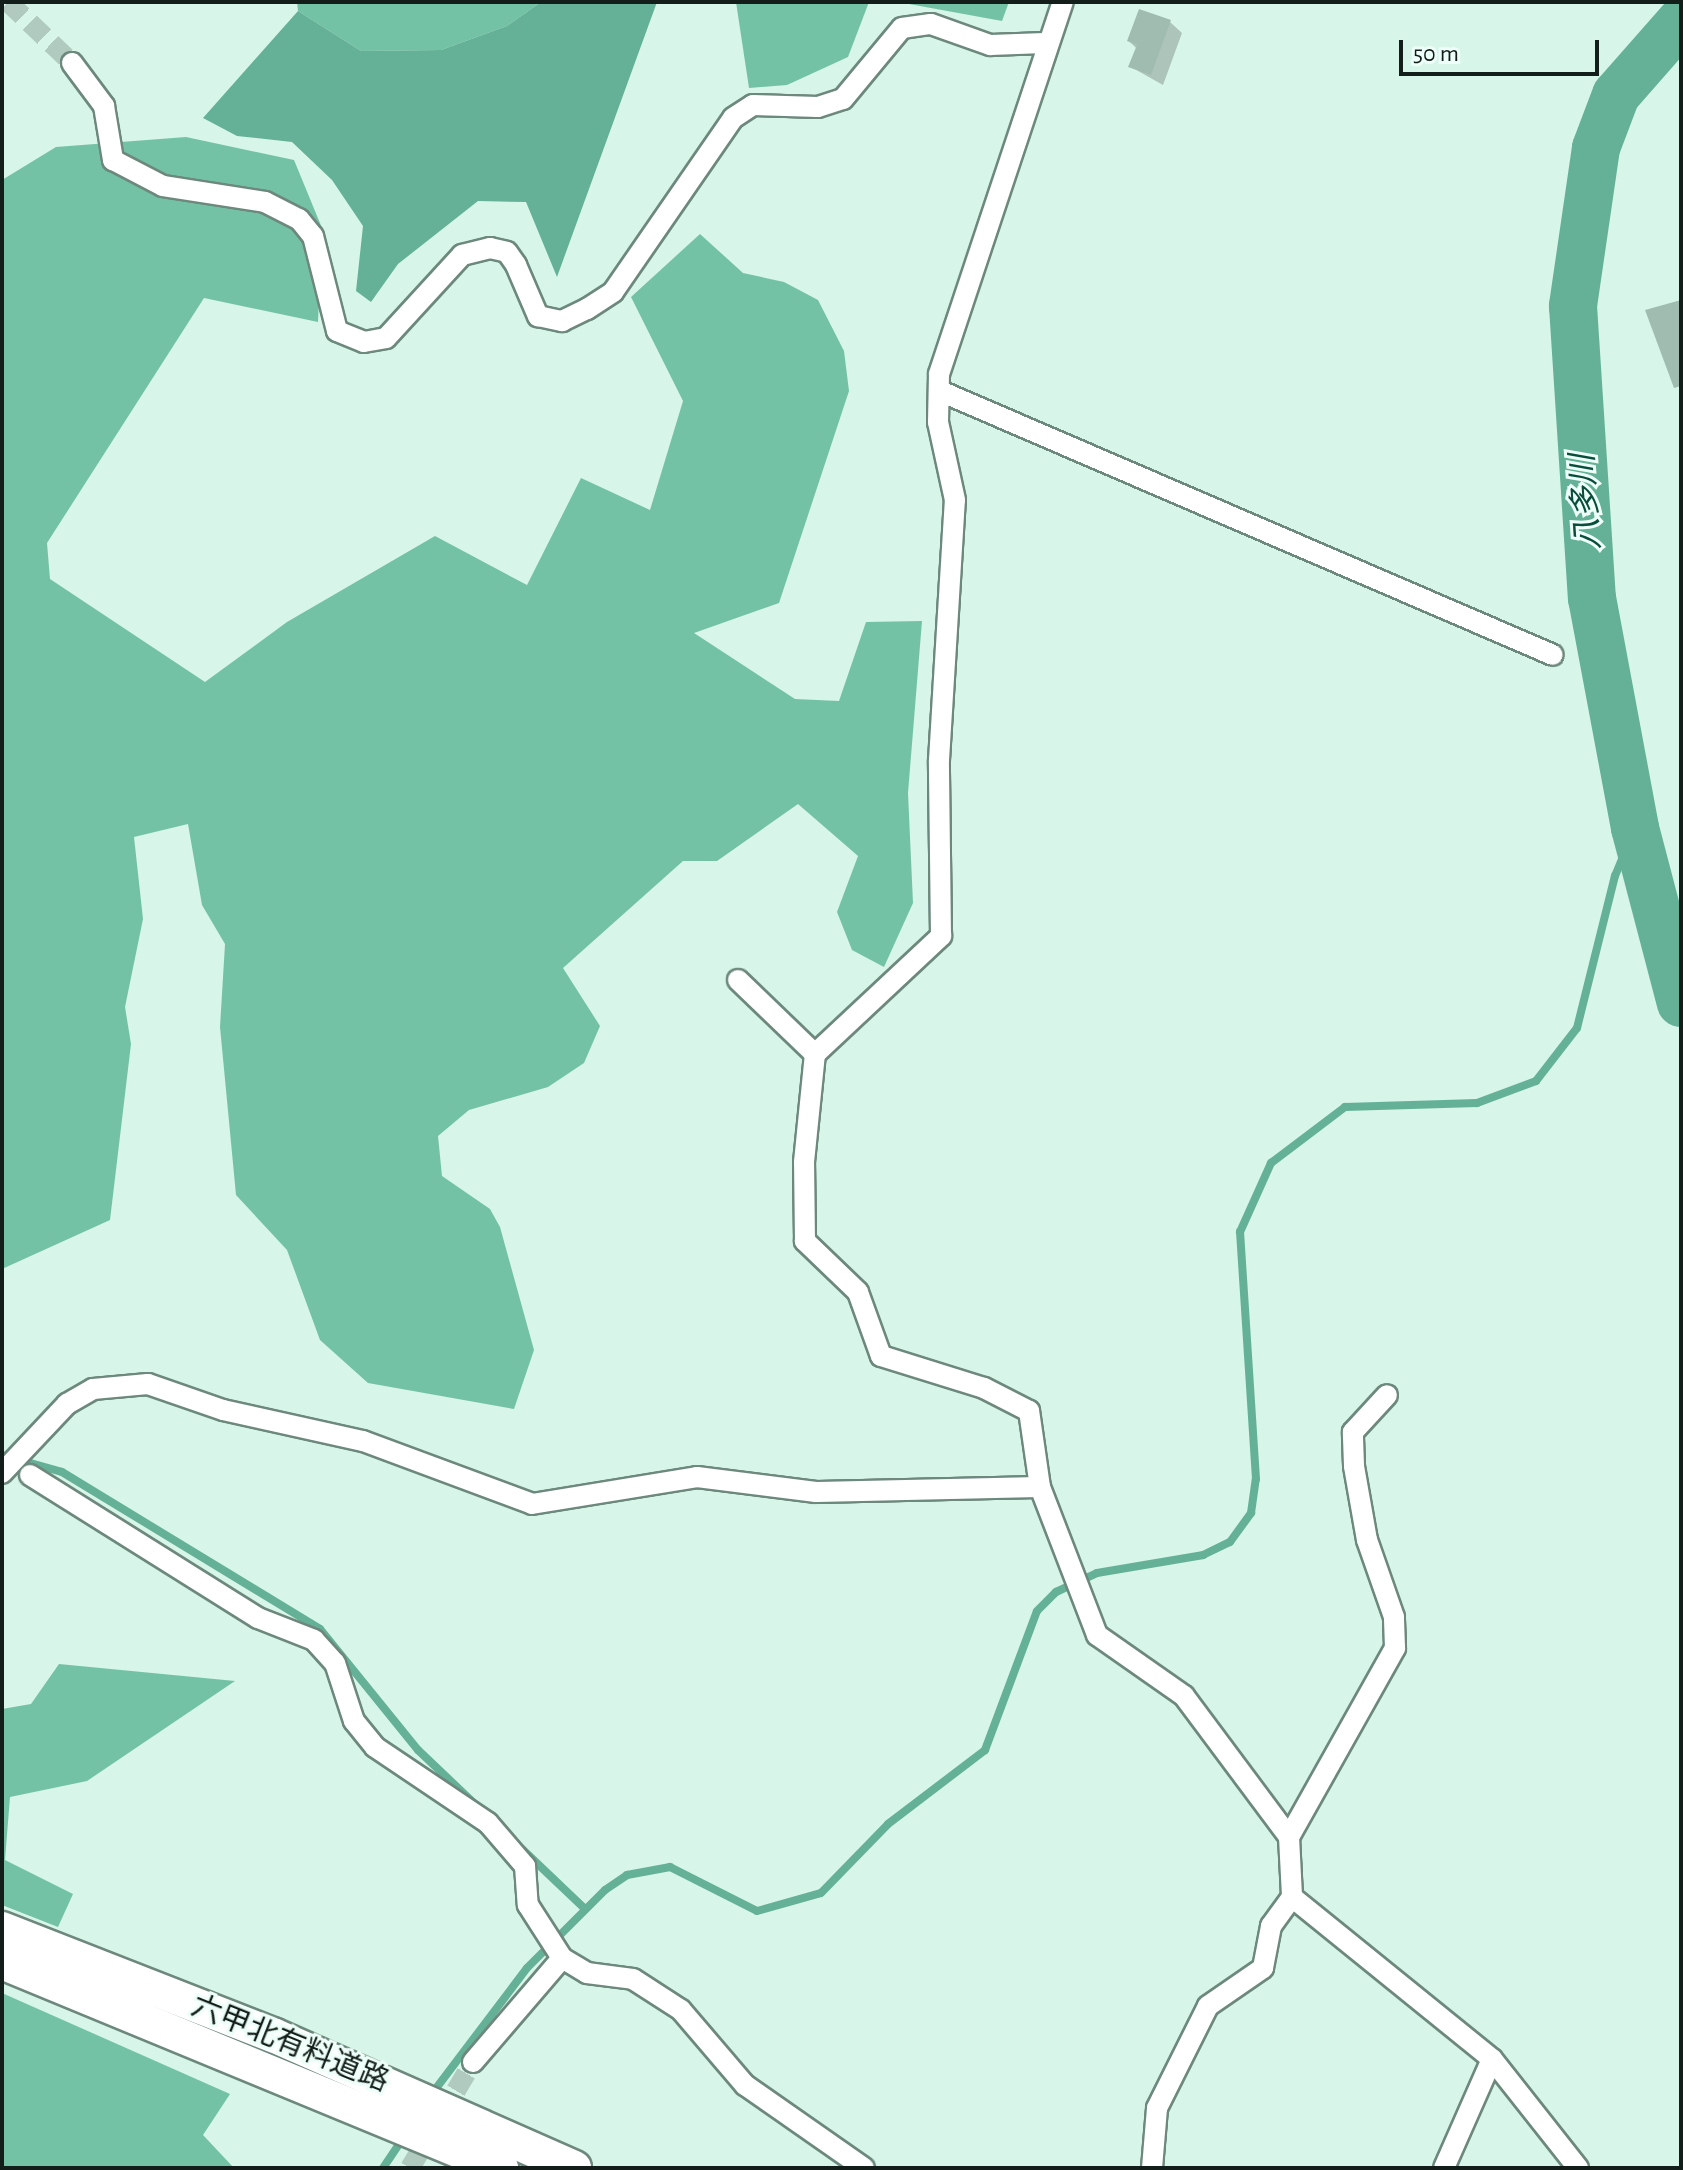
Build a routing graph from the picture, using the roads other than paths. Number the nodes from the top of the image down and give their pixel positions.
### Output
1 (1063, 2) edge
2 (1045, 43) junction
3 (72, 63) tunnel mouth
4 (940, 391) junction
5 (1553, 655) dead end
6 (738, 980) dead end
7 (815, 1054) junction
8 (1387, 1395) dead end
9 (2, 1473) edge
10 (30, 1475) dead end
11 (1040, 1487) junction
12 (1289, 1837) junction
13 (1292, 1897) junction
14 (2, 1929) edge
15 (561, 1958) junction
16 (2, 1962) edge
17 (1492, 2059) junction
18 (473, 2062) tunnel mouth
19 (408, 2115) junction
20 (501, 2168) edge
21 (574, 2168) edge
22 (864, 2168) edge
23 (1152, 2168) edge
24 (1444, 2168) edge
25 (1578, 2168) edge

1 - 2 street
2 - 3 street
2 - 4 street
4 - 5 street
4 - 7 street
6 - 7 street
7 - 11 street
8 - 12 street
9 - 11 street
10 - 15 street
11 - 12 street
12 - 13 street
13 - 17 street
13 - 23 street
14 - 19 main road, 六甲北有料道路
15 - 18 street
15 - 22 street
16 - 19 main road, 六甲北有料道路
17 - 24 street
17 - 25 street
19 - 20 main road, 六甲北有料道路
19 - 21 main road, 六甲北有料道路

